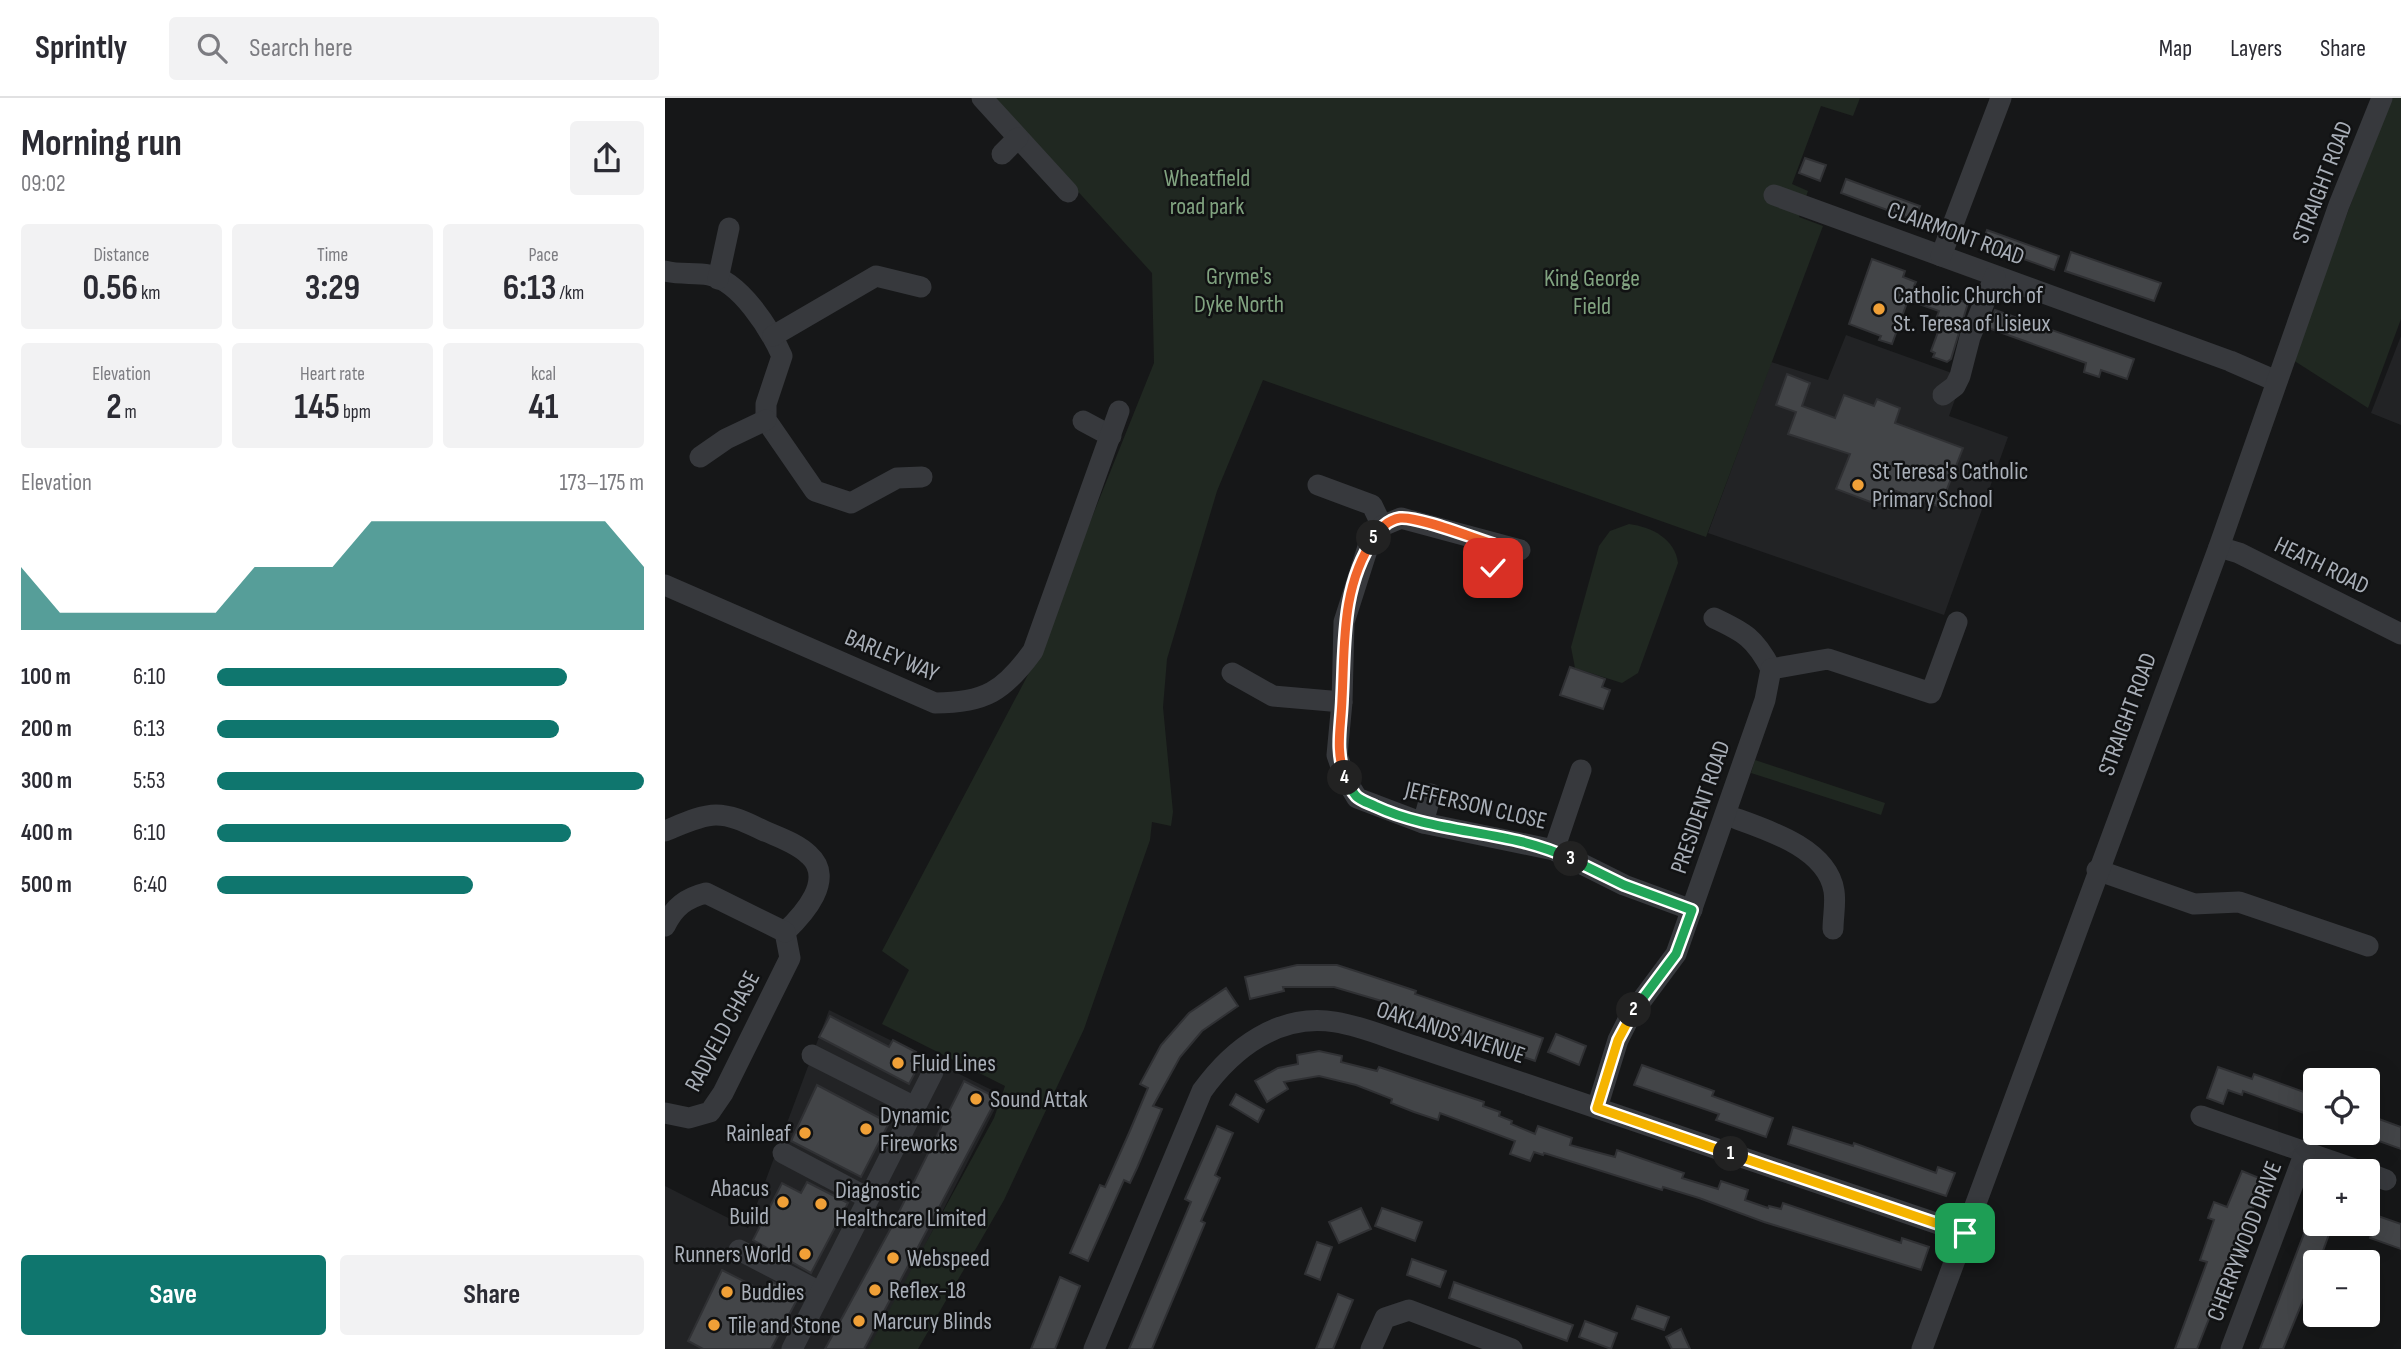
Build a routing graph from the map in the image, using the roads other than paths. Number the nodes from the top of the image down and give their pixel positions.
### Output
1 (982, 98) edge
2 (2001, 98) edge
3 (2382, 98) edge
4 (1018, 138) junction
5 (1002, 154) dead end
6 (1067, 192) dead end
7 (1774, 195) dead end
8 (729, 228) dead end
9 (1941, 256) junction
10 (665, 271) edge
11 (1995, 276) junction
12 (718, 279) junction
13 (921, 288) dead end
14 (773, 336) junction
15 (2276, 381) junction
16 (1943, 395) dead end
17 (1119, 411) dead end
18 (766, 421) junction
19 (1083, 421) dead end
20 (1111, 436) junction
21 (700, 457) dead end
22 (922, 477) dead end
23 (1318, 485) dead end
24 (1382, 526) junction
25 (1493, 544) junction
26 (2219, 547) junction
27 (1520, 550) dead end
28 (1493, 568) dead end
29 (665, 585) edge
30 (1714, 618) dead end
31 (1957, 622) dead end
32 (2401, 634) edge
33 (1771, 668) junction
34 (1232, 673) dead end
35 (1342, 702) junction
36 (1581, 770) dead end
37 (1431, 793) dead end
38 (1726, 815) junction
39 (1423, 823) junction
40 (665, 831) edge
41 (1554, 850) junction
42 (2097, 870) junction
43 (1692, 910) junction
44 (665, 926) edge
45 (1833, 929) dead end
46 (785, 932) junction
47 (2368, 946) dead end
48 (812, 1055) dead end
49 (933, 1072) dead end
50 (915, 1107) junction
51 (1597, 1108) junction
52 (665, 1113) edge
53 (2201, 1116) dead end
54 (2305, 1152) junction
55 (783, 1153) dead end
56 (2325, 1159) edge
57 (868, 1198) junction
58 (1965, 1233) junction
59 (739, 1250) dead end
60 (820, 1292) junction
61 (792, 1349) edge
62 (1094, 1349) edge
63 (1371, 1349) edge
64 (1512, 1349) edge
65 (1922, 1349) edge
66 (2231, 1349) edge

1 - 4 street
2 - 9 street
3 - 15 street, STRAIGHT ROAD
4 - 5 street
4 - 6 street
7 - 9 street, CLAIRMONT ROAD
8 - 12 street
9 - 11 street, CLAIRMONT ROAD
10 - 12 street
11 - 15 street, CLAIRMONT ROAD
11 - 16 street
12 - 14 street
13 - 14 street
14 - 18 street
15 - 26 street, STRAIGHT ROAD
17 - 20 street, BARLEY WAY
18 - 21 street
18 - 22 street
19 - 20 street
20 - 29 street, BARLEY WAY
23 - 24 street
24 - 25 street
24 - 35 street, JEFFERSON CLOSE
25 - 27 street
25 - 28 street
26 - 32 street, HEATH ROAD
26 - 42 street, STRAIGHT ROAD
30 - 33 street
31 - 33 street
33 - 38 street, PRESIDENT ROAD
34 - 35 street
35 - 39 street, JEFFERSON CLOSE
36 - 41 street
37 - 39 street
38 - 43 street, PRESIDENT ROAD
38 - 45 street
39 - 41 street, JEFFERSON CLOSE
40 - 46 street
41 - 43 street, JEFFERSON CLOSE
42 - 47 street
42 - 58 street, STRAIGHT ROAD
43 - 51 street, PRESIDENT ROAD
44 - 46 street
46 - 52 street, RADVELD CHASE
48 - 50 street
49 - 50 street
50 - 57 street
51 - 58 street, OAKLANDS AVENUE
51 - 62 street, OAKLANDS AVENUE
53 - 54 street, CHERRYWOOD DRIVE
54 - 56 street, CHERRYWOOD DRIVE
54 - 66 street, CHERRYWOOD DRIVE
55 - 57 street
57 - 60 street
58 - 65 street, STRAIGHT ROAD
59 - 60 street
60 - 61 street
63 - 64 street

